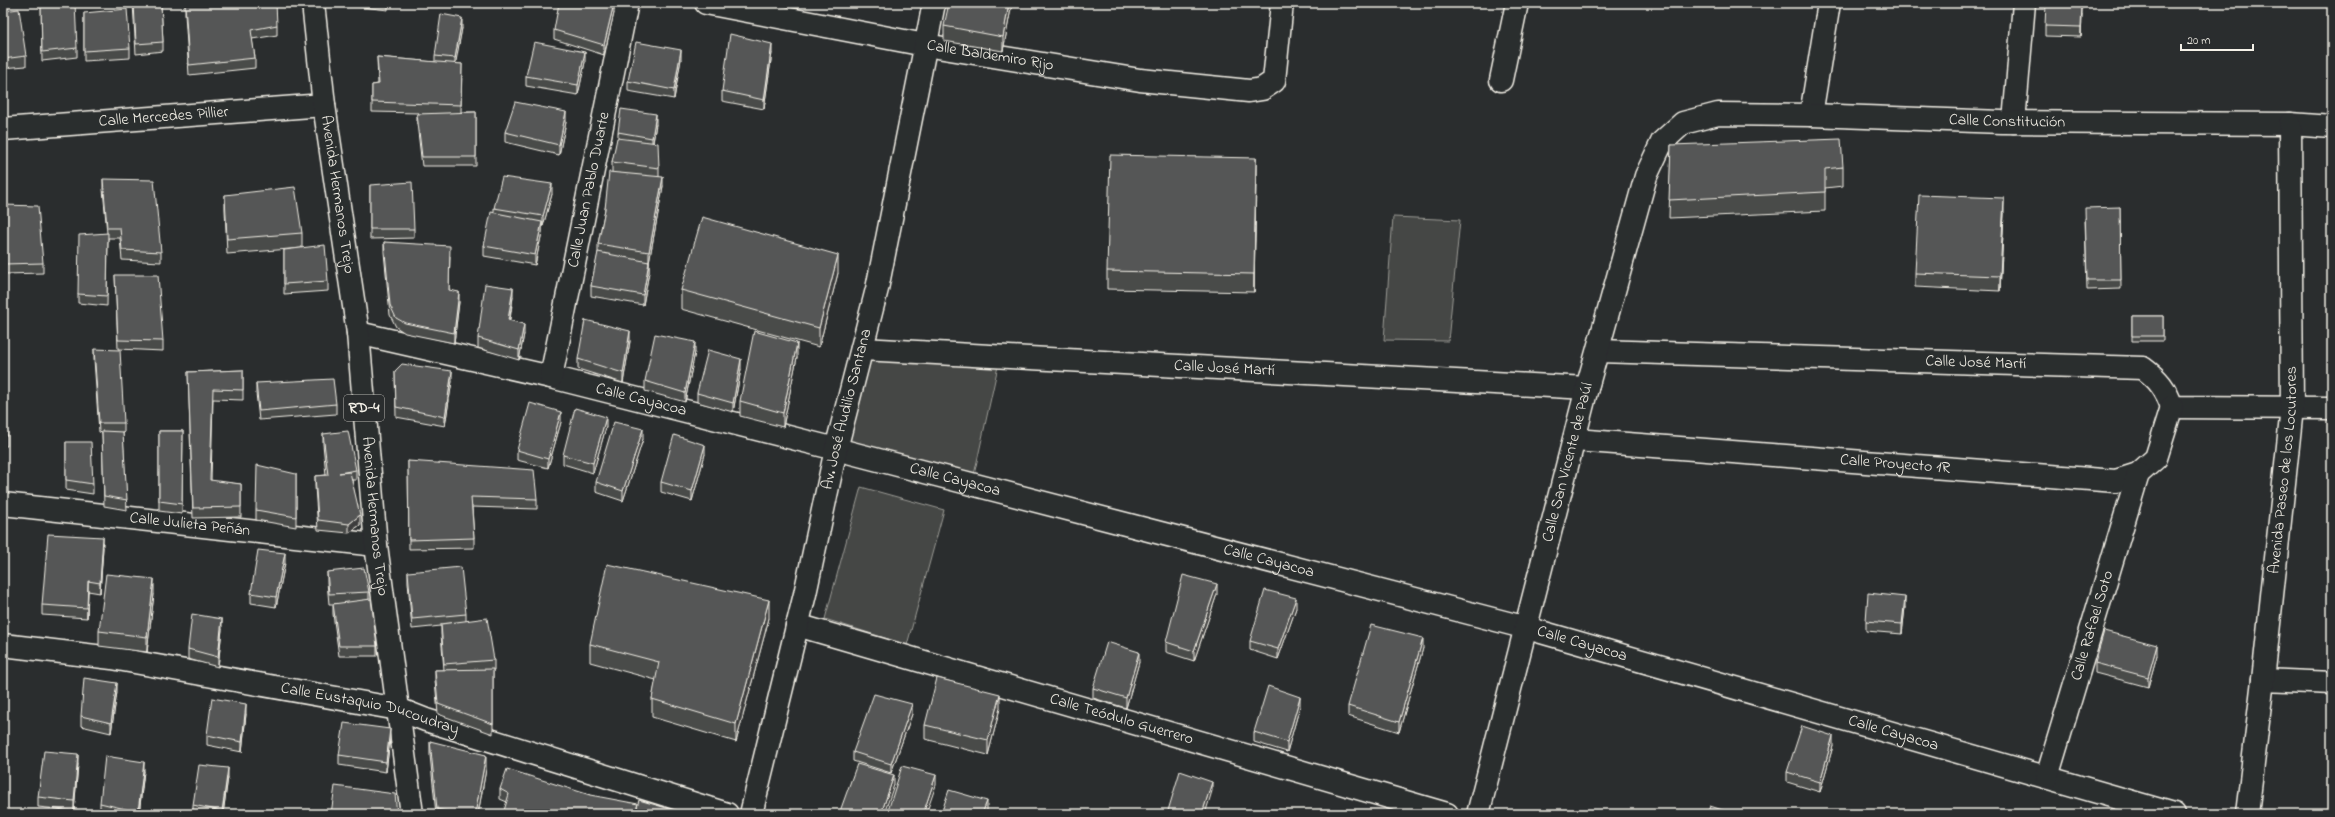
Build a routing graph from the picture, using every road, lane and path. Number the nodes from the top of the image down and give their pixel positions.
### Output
1 (313, 3) edge
2 (627, 3) edge
3 (706, 3) edge
4 (934, 3) edge
5 (1282, 3) edge
6 (1517, 3) edge
7 (1829, 3) edge
8 (2024, 3) edge
9 (925, 45) junction
10 (1501, 80) dead end
11 (324, 105) junction
12 (1811, 115) junction
13 (2014, 122) junction
14 (1683, 123) joint
15 (2290, 124) junction
16 (2332, 127) edge
17 (3, 129) edge
18 (358, 333) junction
19 (862, 349) junction
20 (1598, 351) junction
21 (551, 377) junction
22 (1588, 388) junction
23 (2172, 407) junction
24 (2292, 408) junction
25 (2332, 408) edge
26 (1575, 440) junction
27 (836, 449) junction
28 (2138, 474) junction
29 (3, 504) edge
30 (376, 545) junction
31 (797, 625) junction
32 (1526, 628) junction
33 (3, 645) edge
34 (2263, 680) junction
35 (2332, 683) edge
36 (398, 709) junction
37 (2047, 778) junction
38 (412, 814) edge
39 (727, 814) edge
40 (751, 814) edge
41 (1447, 814) edge
42 (1478, 814) edge
43 (2174, 814) edge
44 (2247, 814) edge

1 - 11 street, Avenida Hermanos Trejo / RD-4
2 - 21 street, Calle Juan Pablo Duarte
3 - 9 street, Calle Baldemiro Rijo
4 - 9 street, Av. José Audilio Santana
5 - 9 street, Calle Baldemiro Rijo
6 - 10 street
7 - 12 street
8 - 13 street
9 - 19 street, Av. José Audilio Santana
11 - 17 street, Calle Mercedes Pillier
11 - 18 street, Avenida Hermanos Trejo / RD-4
12 - 13 street, Calle Constitución
12 - 14 street, Calle Constitución
13 - 15 street, Calle Constitución
14 - 20 street, Calle San Vicente de Paúl
15 - 16 street, Calle Constitución
15 - 24 street, Avenida Paseo de los Locutores
18 - 21 street, Calle Cayacoa
18 - 30 street, Avenida Hermanos Trejo / RD-4
19 - 22 street, Calle José Martí
19 - 27 street, Av. José Audilio Santana
20 - 22 street, Calle San Vicente de Paúl
20 - 23 street, Calle José Martí
21 - 27 street, Calle Cayacoa
22 - 26 street, Calle San Vicente de Paúl
23 - 24 street
23 - 28 street, Calle Proyecto 1R
24 - 25 street
24 - 34 street, Avenida Paseo de los Locutores
26 - 28 street, Calle Proyecto 1R
26 - 32 street, Calle San Vicente de Paúl
27 - 31 street, Av. José Audilio Santana
27 - 32 street, Calle Cayacoa
28 - 37 street, Calle Rafael Soto
29 - 30 street, Calle Julieta Peñán
30 - 36 street, Avenida Hermanos Trejo / RD-4
31 - 40 street, Av. José Audilio Santana
31 - 41 street, Calle Teódulo Guerrero
32 - 37 street, Calle Cayacoa
32 - 42 street, Calle San Vicente de Paúl
33 - 36 street, Calle Eustaquio Ducoudray
34 - 35 street
34 - 44 street, Avenida Paseo de los Locutores
36 - 38 street, Avenida Hermanos Trejo / RD-4
36 - 39 street, Calle Eustaquio Ducoudray
37 - 43 street, Calle Cayacoa

